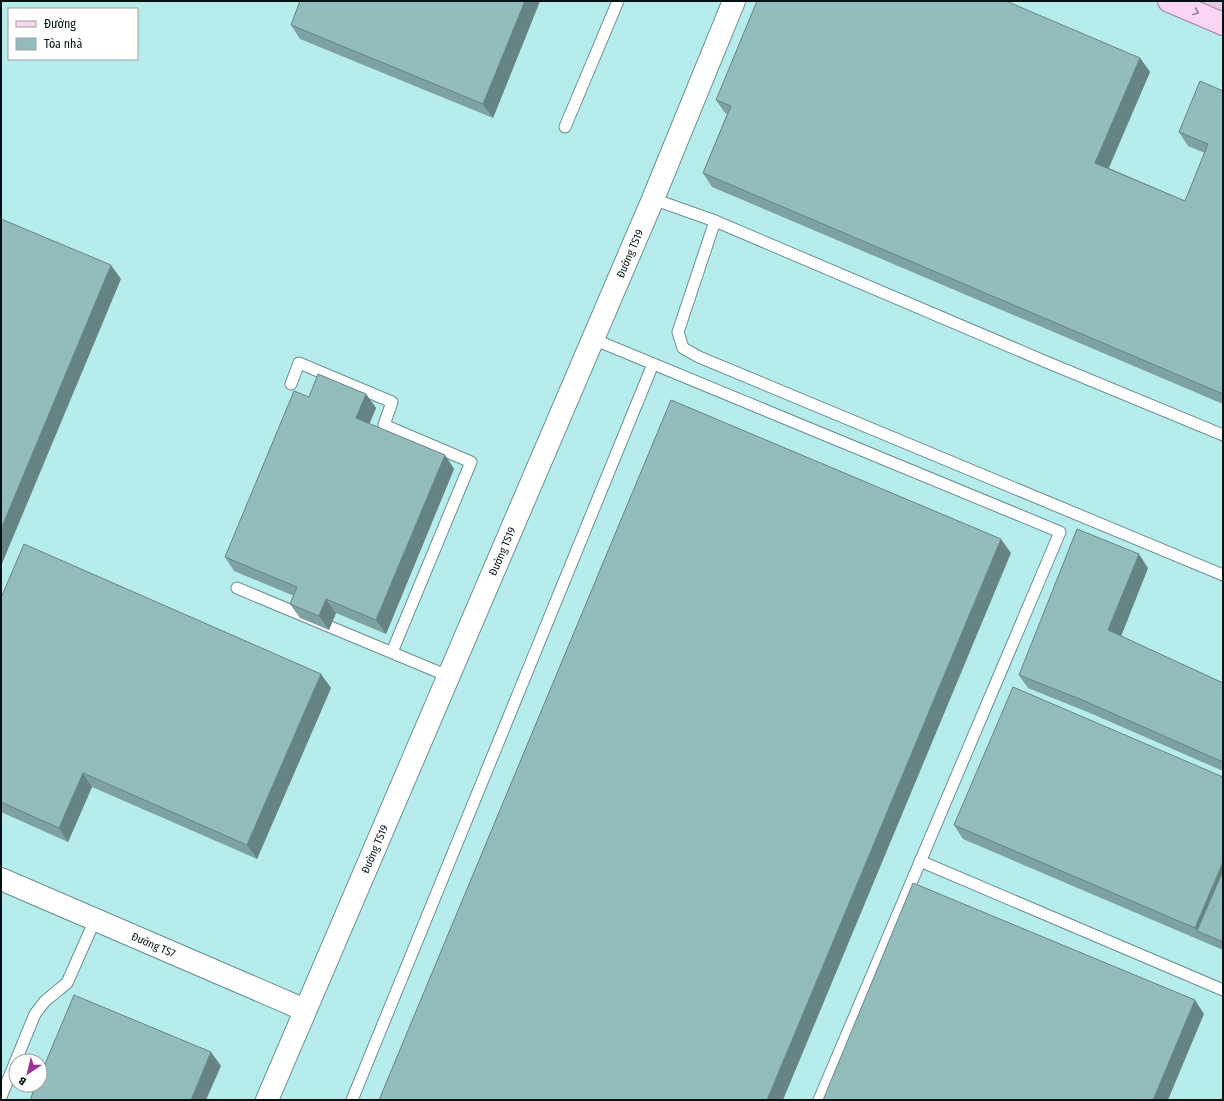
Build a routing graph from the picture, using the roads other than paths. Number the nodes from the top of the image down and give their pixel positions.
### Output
1 (618, 1) edge
2 (734, 1) edge
3 (1169, 1) edge
4 (1223, 24) edge
5 (565, 126) dead end
6 (652, 199) junction
7 (715, 221) junction
8 (593, 339) junction
9 (653, 364) junction
10 (291, 384) dead end
11 (1223, 435) edge
12 (1223, 576) edge
13 (237, 588) dead end
14 (392, 652) junction
15 (448, 676) junction
16 (920, 861) junction
17 (1, 879) edge
18 (95, 920) junction
19 (1223, 990) edge
20 (305, 1010) junction
21 (1, 1097) edge
22 (267, 1100) edge
23 (352, 1100) edge
24 (819, 1100) edge

1 - 5 lane
2 - 6 street, Đường TS19
3 -> 4 main road
6 - 7 lane
6 - 8 street, Đường TS19
7 - 11 lane
7 - 12 lane
8 - 9 lane
8 - 15 street, Đường TS19
9 - 16 lane
9 - 23 lane
10 - 14 lane
13 - 14 lane
14 - 15 lane
15 - 20 street, Đường TS19
16 - 19 lane
16 - 24 lane
17 - 18 street, Đường TS7
18 - 20 street, Đường TS7
18 - 21 lane
20 - 22 street, Đường TS19

